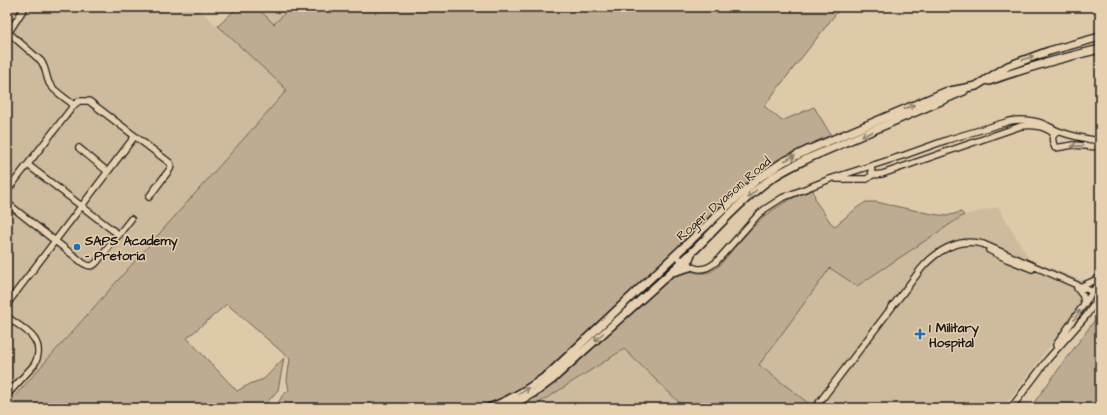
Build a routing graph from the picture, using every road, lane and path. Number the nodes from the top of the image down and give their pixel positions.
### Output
1 (26, 7) edge
2 (1100, 31) edge
3 (8, 34) edge
4 (1100, 37) edge
5 (1083, 41) junction
6 (1100, 49) edge
7 (74, 105) junction
8 (1020, 120) junction
9 (1021, 126) junction
10 (1056, 133) junction
11 (134, 136) junction
12 (1100, 141) edge
13 (1100, 147) edge
14 (79, 148) dead end
15 (28, 165) junction
16 (871, 166) junction
17 (108, 171) junction
18 (872, 175) junction
19 (830, 179) junction
20 (7, 191) edge
21 (150, 197) dead end
22 (7, 203) edge
23 (81, 206) junction
24 (723, 210) junction
25 (130, 219) dead end
26 (119, 235) junction
27 (55, 240) junction
28 (693, 250) junction
29 (681, 260) junction
30 (690, 267) junction
31 (670, 273) junction
32 (1100, 280) edge
33 (1080, 287) junction
34 (1092, 293) junction
35 (1100, 296) edge
36 (7, 304) edge
37 (1084, 304) junction
38 (7, 317) edge
39 (600, 326) junction
40 (1048, 359) junction
41 (7, 395) edge
42 (489, 408) edge
43 (508, 408) edge
44 (816, 408) edge
45 (1011, 408) edge

1 - 3 street
2 - 5 main road
3 - 7 street
4 - 5 main road, Roger Dyason Road
24 -> 5 main road, Roger Dyason Road
6 -> 28 main road, Roger Dyason Road
7 - 11 street
7 - 15 street
8 - 9 street
8 - 10 street
8 - 16 street
9 - 10 street
9 - 18 street
10 - 12 street
13 -> 10 street
11 - 17 street
11 - 21 street
14 - 17 street
15 - 20 street
15 - 23 street
16 - 18 street
16 - 19 street
17 - 23 street
18 - 19 street
19 - 30 street
22 - 27 street
23 - 26 street
23 - 27 street
24 - 29 main road
24 - 39 main road, Roger Dyason Road
25 - 26 street
26 - 27 street
27 - 36 street
28 - 29 main road, Roger Dyason Road
28 - 30 main road
29 - 30 street
29 - 31 main road, Roger Dyason Road
29 - 39 main road
30 - 31 main road
31 -> 43 main road, Roger Dyason Road
32 - 33 street
32 - 34 street
33 - 34 street
33 - 37 street
33 - 44 street
34 - 35 street
34 - 37 street
35 - 40 street
40 -> 37 street
38 - 41 street
42 -> 39 main road, Roger Dyason Road
40 - 45 street

